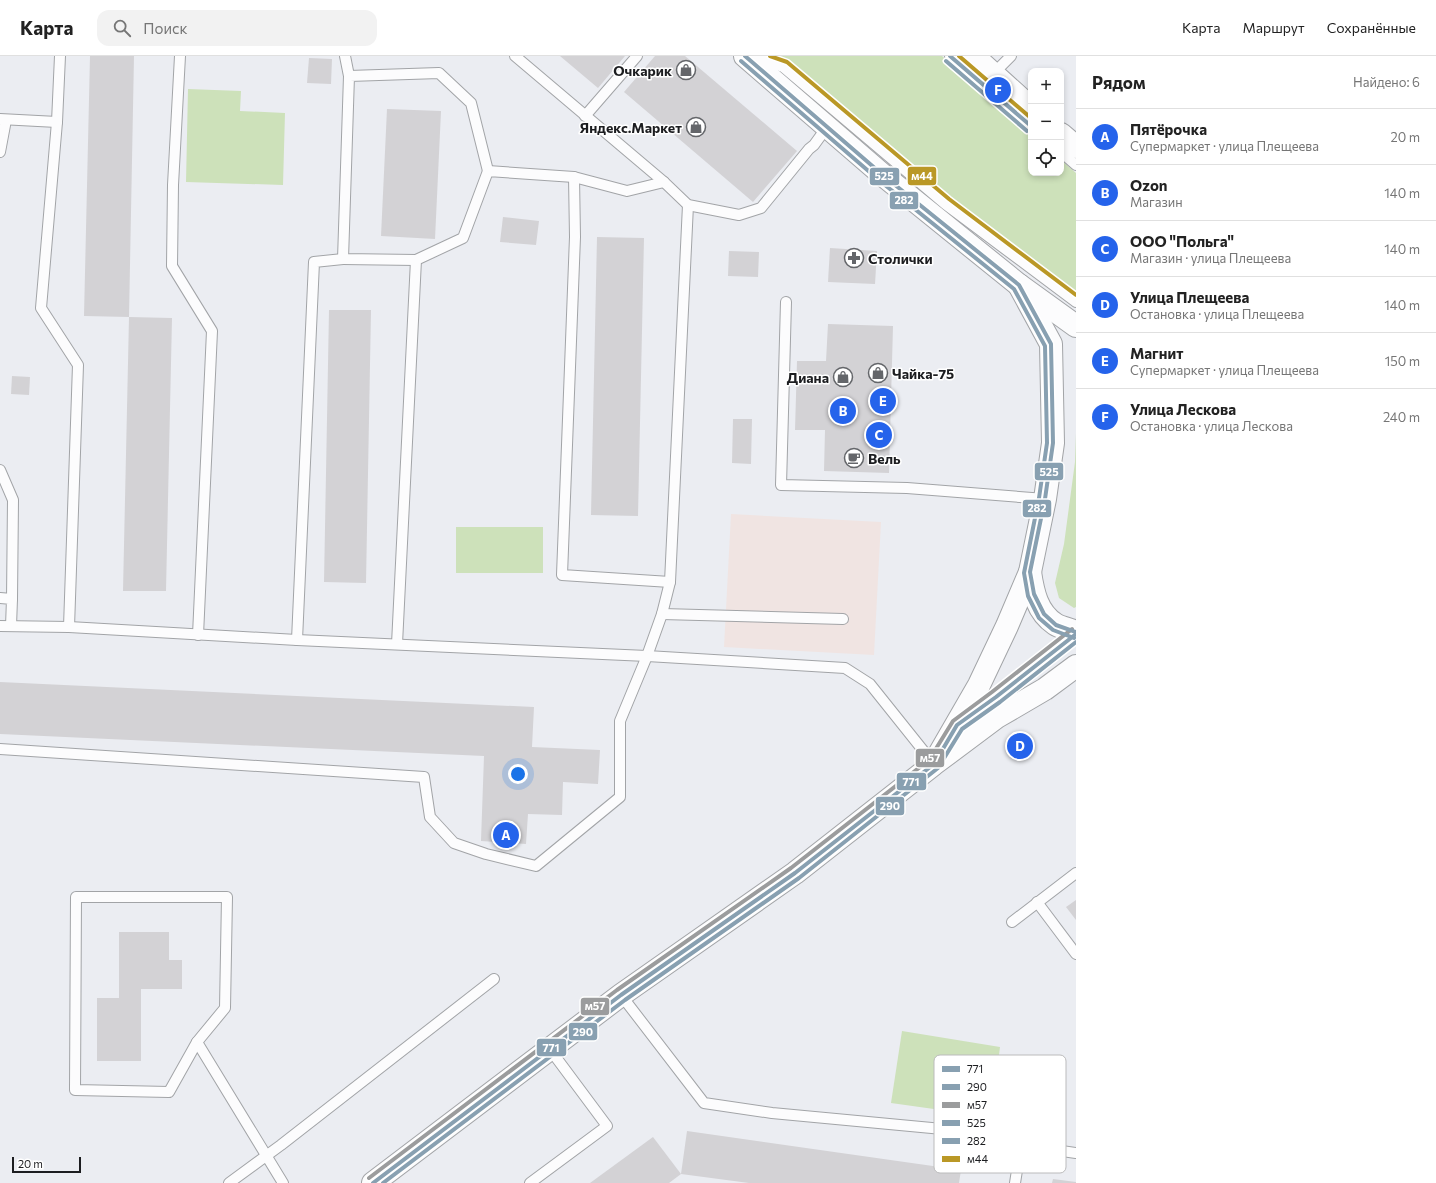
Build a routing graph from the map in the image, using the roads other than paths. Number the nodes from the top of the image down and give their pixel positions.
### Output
1 (60, 56) edge
2 (180, 56) edge
3 (345, 56) edge
4 (515, 56) edge
5 (637, 56) edge
6 (745, 56) edge
7 (752, 56) edge
8 (950, 56) edge
9 (971, 56) edge
10 (1010, 56) edge
11 (993, 74) junction
12 (349, 76) junction
13 (1028, 105) edge
14 (585, 116) junction
15 (3, 120) edge
16 (57, 122) junction
17 (1028, 123) edge
18 (827, 127) junction
19 (1064, 137) edge
20 (1076, 147) edge
21 (0, 152) edge
22 (1064, 155) edge
23 (1076, 165) edge
24 (488, 171) junction
25 (574, 177) junction
26 (664, 182) junction
27 (688, 205) junction
28 (342, 259) junction
29 (416, 260) junction
30 (1019, 285) junction
31 (786, 302) dead end
32 (1076, 302) edge
33 (1076, 326) edge
34 (0, 470) edge
35 (1044, 499) junction
36 (1030, 572) junction
37 (670, 582) junction
38 (0, 598) edge
39 (12, 599) junction
40 (662, 614) junction
41 (843, 619) dead end
42 (0, 626) edge
43 (11, 626) junction
44 (69, 627) junction
45 (1076, 633) edge
46 (198, 635) junction
47 (297, 640) junction
48 (397, 644) junction
49 (647, 656) junction
50 (1076, 666) edge
51 (957, 725) junction
52 (0, 749) edge
53 (934, 764) junction
54 (1076, 873) edge
55 (1037, 902) junction
56 (1012, 922) dead end
57 (1076, 954) edge
58 (494, 979) dead end
59 (621, 995) junction
60 (198, 1042) junction
61 (549, 1048) junction
62 (934, 1128) edge
63 (1066, 1152) edge
64 (1076, 1153) edge
65 (266, 1155) junction
66 (1017, 1173) edge
67 (229, 1183) edge
68 (283, 1183) edge
69 (373, 1183) edge
70 (530, 1183) edge
71 (1015, 1183) edge

1 - 16 lane
2 - 46 lane
3 - 12 lane
4 - 14 lane
5 - 14 lane
6 - 18 main road
7 - 32 lane
8 - 17 lane
9 - 11 main road
10 - 11 lane
11 - 13 main road
12 - 24 lane
12 - 28 lane
14 - 26 lane
15 - 16 lane
15 - 21 lane
16 - 44 lane
18 - 27 lane
18 - 30 main road
19 - 20 main road
22 - 23 lane
24 - 25 lane
24 - 29 lane
25 - 26 lane
25 - 37 lane
26 - 27 lane
27 - 37 lane
28 - 29 lane
28 - 47 lane
29 - 48 lane
30 - 33 main road
30 - 35 main road
31 - 35 lane
34 - 39 lane
35 - 36 main road
36 - 45 main road
36 - 51 main road
37 - 40 lane
38 - 39 lane
39 - 43 lane
40 - 41 lane
40 - 49 lane
42 - 43 lane
43 - 44 lane
44 - 46 lane
45 - 51 lane
46 - 47 lane
47 - 48 lane
48 - 49 lane
49 - 52 lane
49 - 53 lane
50 - 53 main road
51 - 53 main road
53 - 59 main road
54 - 55 lane
55 - 56 lane
55 - 57 lane
58 - 65 lane
59 - 61 main road
59 - 62 lane
60 - 60 lane
60 - 65 lane
61 - 69 main road
61 - 70 lane
63 - 64 lane
65 - 67 lane
65 - 68 lane
66 - 71 lane

